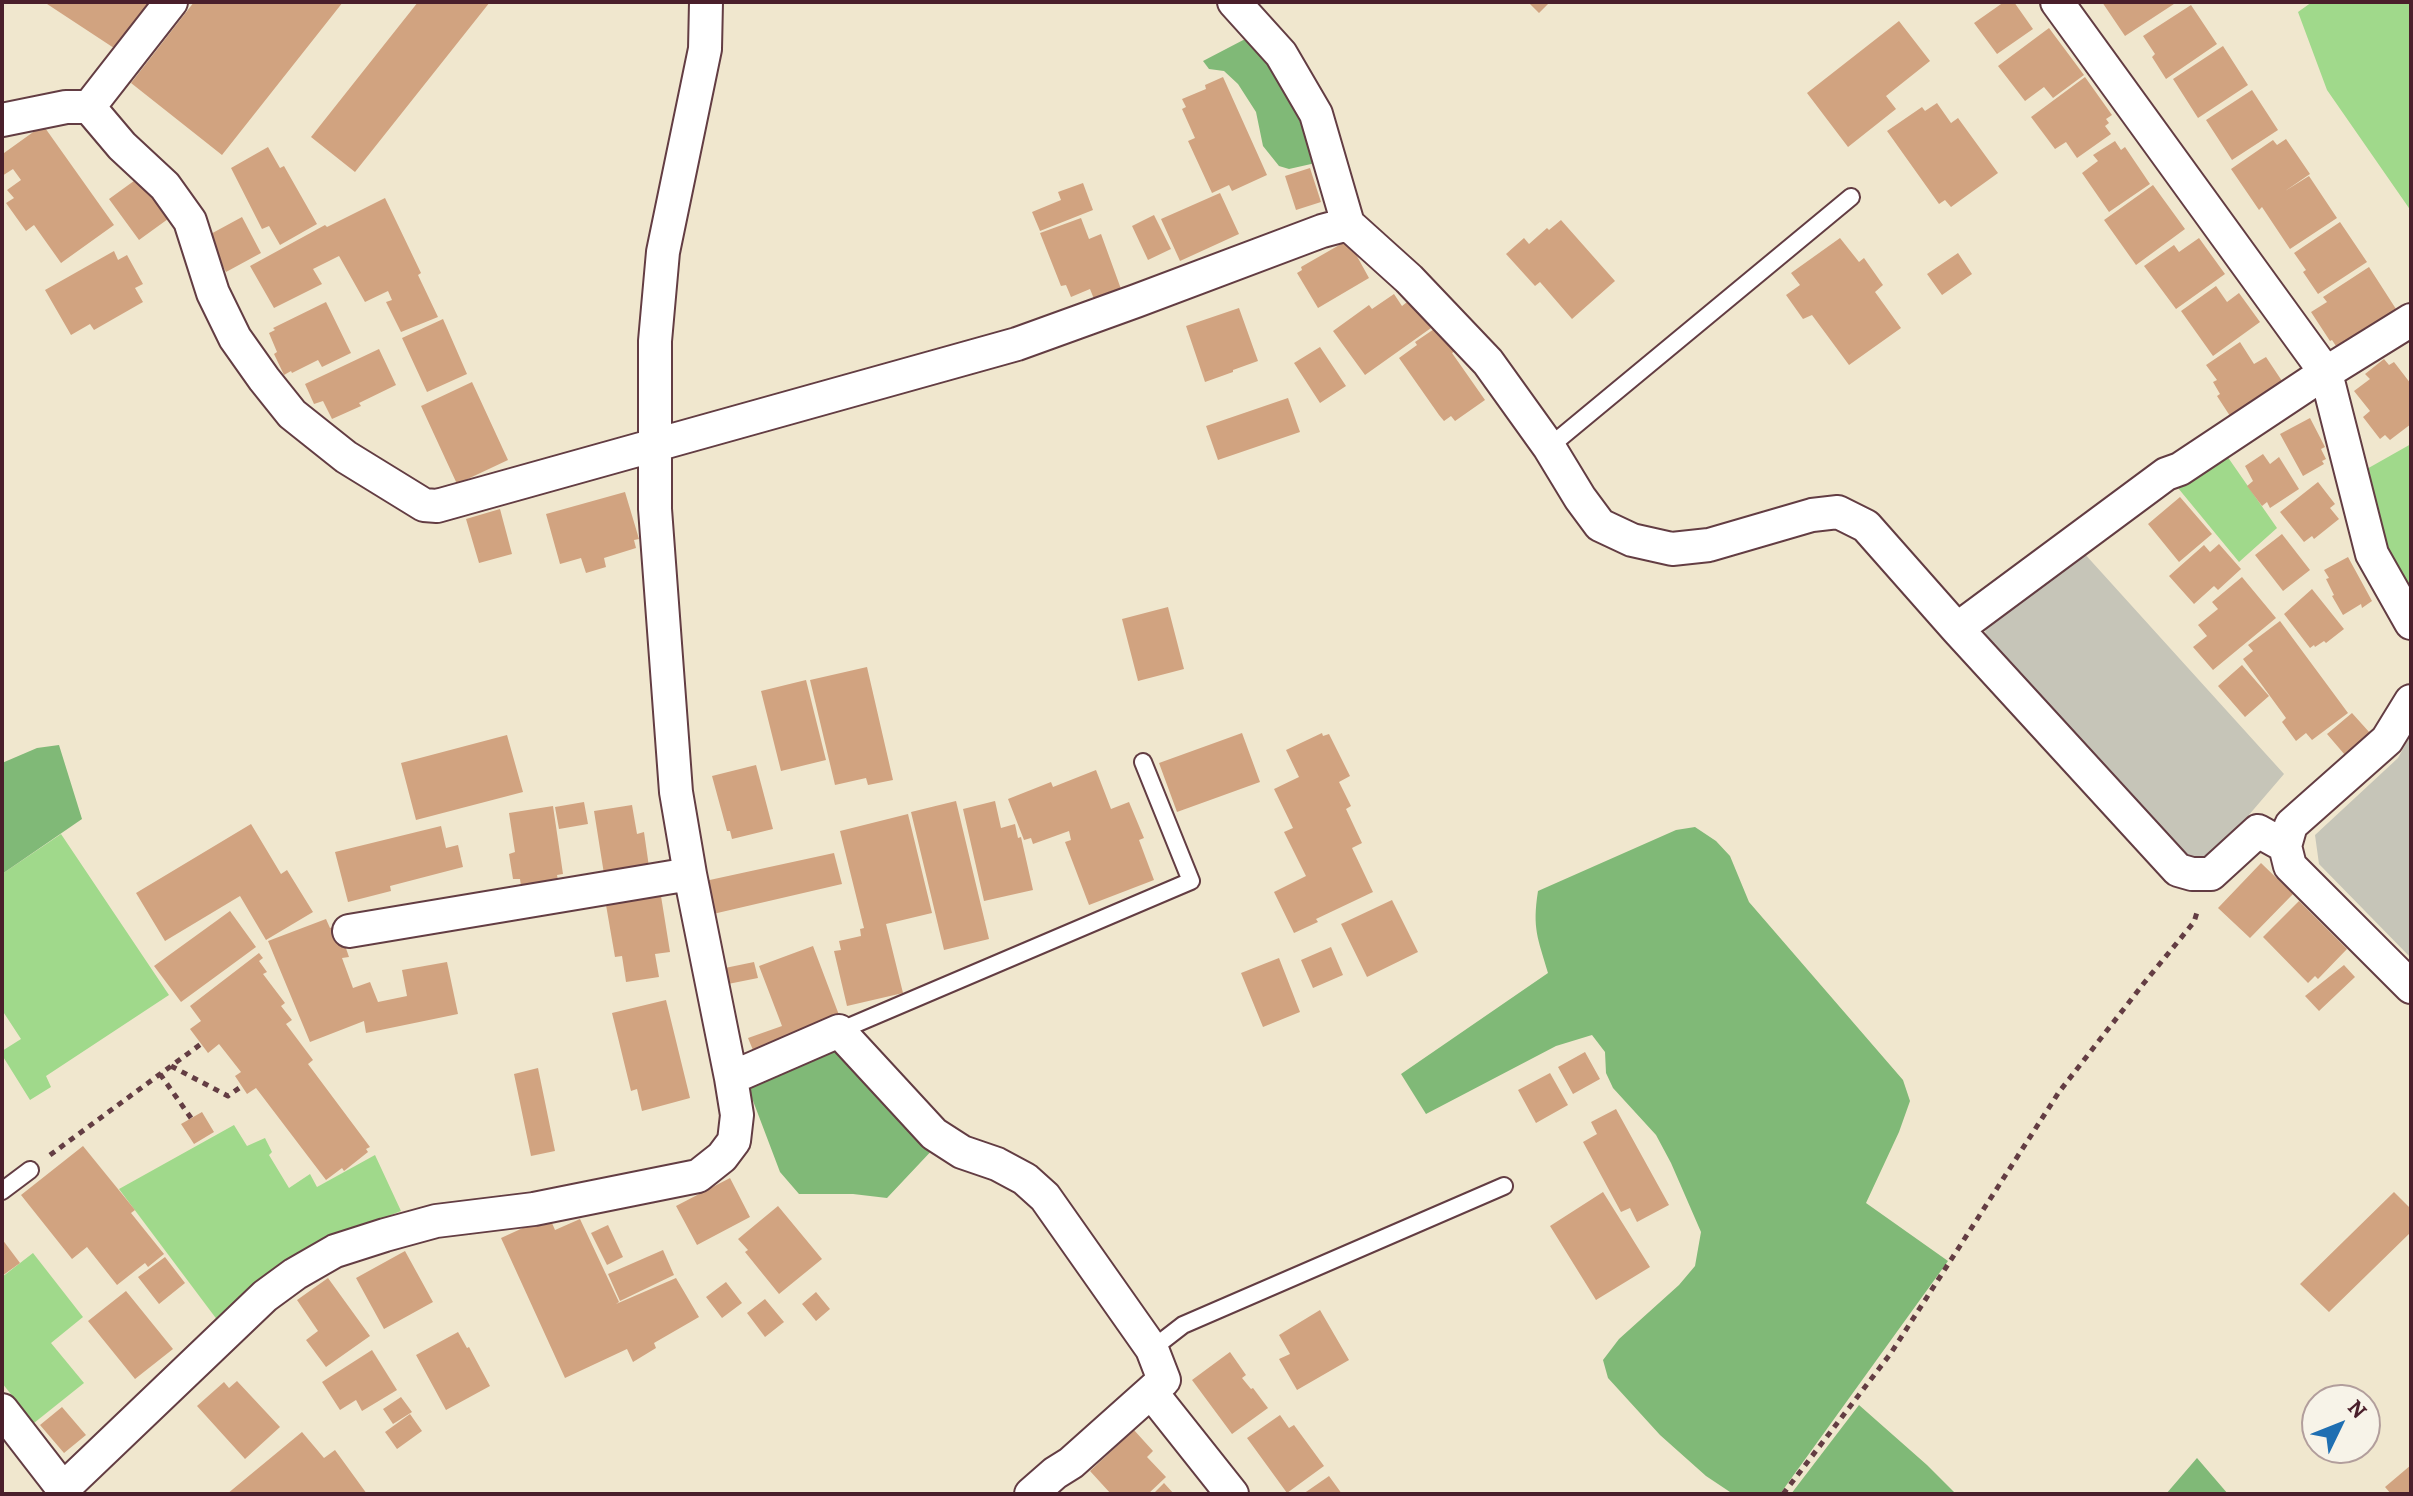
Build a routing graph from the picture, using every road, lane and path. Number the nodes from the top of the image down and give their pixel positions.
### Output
1 (171, 2) edge
2 (706, 2) edge
3 (1234, 2) edge
4 (2057, 2) edge
5 (89, 107) junction
6 (2, 120) edge
7 (1851, 197) dead end
8 (1348, 224) junction
9 (2411, 320) edge
10 (2326, 373) junction
11 (654, 446) junction
12 (1549, 447) junction
13 (2411, 623) edge
14 (1957, 629) junction
15 (2411, 701) edge
16 (1143, 762) dead end
17 (2285, 846) junction
18 (690, 874) junction
19 (2211, 874) junction
20 (349, 931) dead end
21 (2411, 987) edge
22 (839, 1031) junction
23 (201, 1044) dead end
24 (171, 1066) junction
25 (160, 1074) junction
26 (731, 1078) junction
27 (242, 1086) dead end
28 (191, 1118) dead end
29 (30, 1170) joint
30 (1504, 1186) dead end
31 (2, 1191) edge
32 (1152, 1349) junction
33 (1151, 1392) junction
34 (2, 1410) edge
35 (66, 1491) edge
36 (1031, 1494) edge
37 (1232, 1494) edge
38 (1783, 1494) edge

1 - 5 street
2 - 11 street
3 - 8 street
4 - 10 street
5 - 6 street
5 - 11 street
7 - 12 lane
8 - 11 street
8 - 12 street
9 - 10 street
10 - 13 street
10 - 14 street
11 - 18 street
12 - 14 street
14 - 19 street
15 - 17 street
16 - 22 lane
17 - 19 street
17 - 21 street
18 - 20 street
18 - 26 street
19 - 38 path
22 - 26 street
22 - 32 street
23 - 24 path
24 - 25 path
24 - 27 path
25 - 28 path
25 - 29 path
26 - 35 street
29 - 31 lane
30 - 32 lane
32 - 33 street
33 - 36 street
33 - 37 street
34 - 35 street

